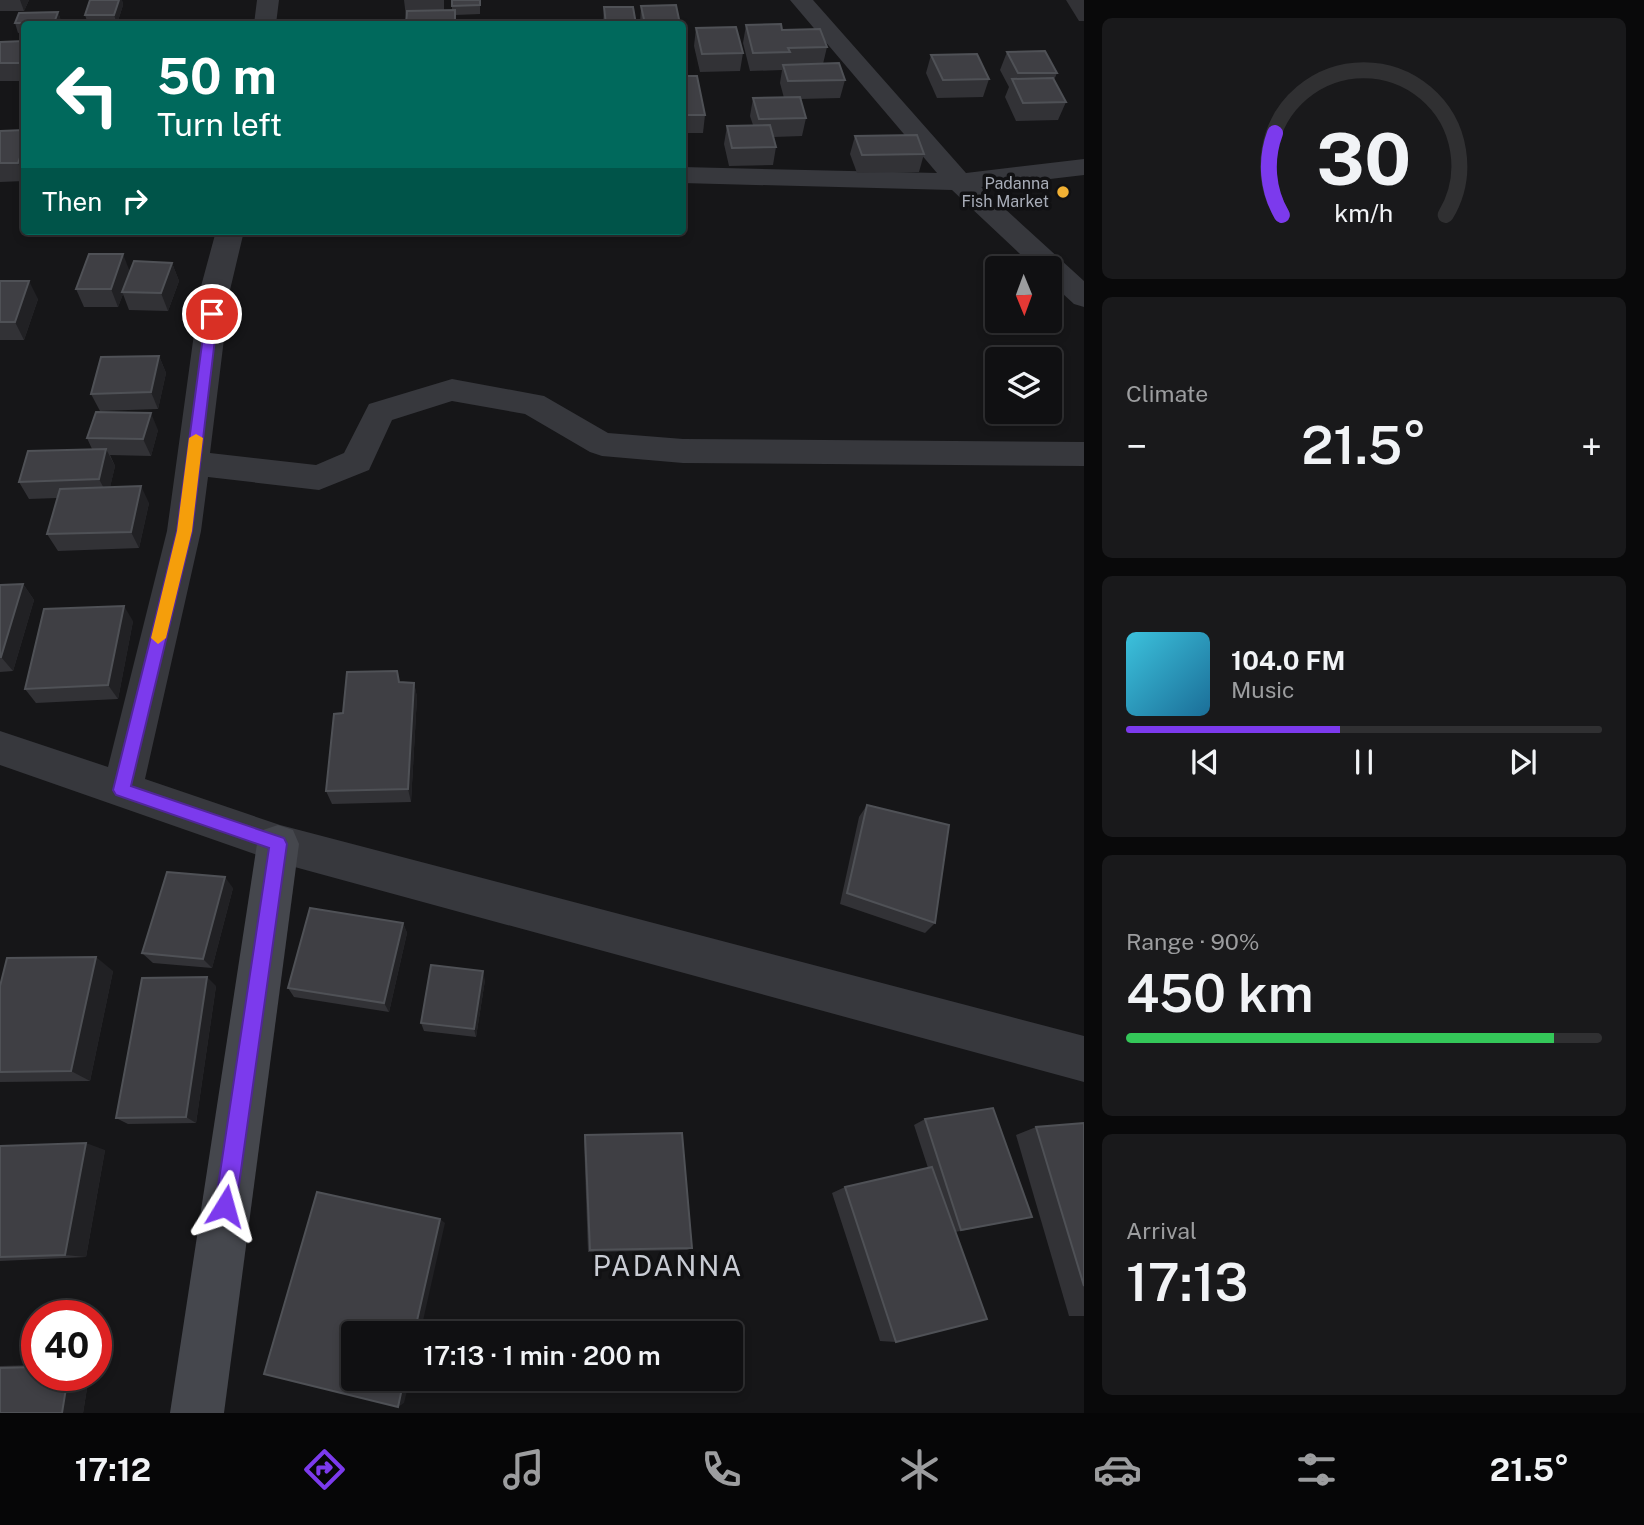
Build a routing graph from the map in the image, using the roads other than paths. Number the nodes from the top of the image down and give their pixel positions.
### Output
1 (268, 0) edge
2 (801, 0) edge
3 (265, 21) edge
4 (1084, 167) edge
5 (686, 175) edge
6 (959, 182) junction
7 (229, 235) edge
8 (1084, 297) edge
9 (1084, 454) edge
10 (193, 463) junction
11 (0, 748) edge
12 (122, 790) junction
13 (278, 844) junction
14 (1084, 1059) edge
15 (197, 1413) edge

1 - 3 street
2 - 6 street
4 - 6 street
5 - 6 street
6 - 8 street
7 - 10 street
9 - 10 street
10 - 12 street
11 - 12 street
12 - 13 street
13 - 14 street
13 - 15 street

